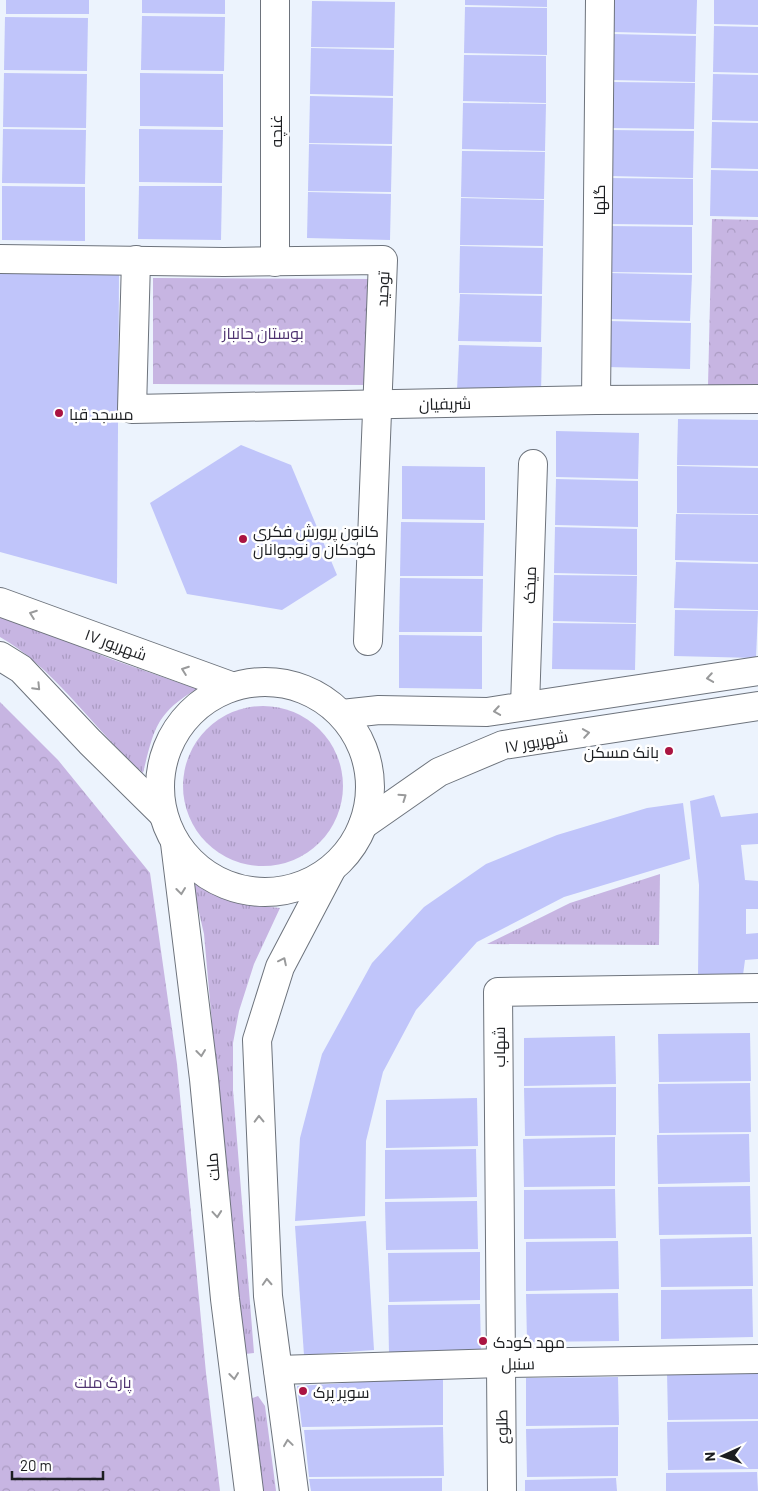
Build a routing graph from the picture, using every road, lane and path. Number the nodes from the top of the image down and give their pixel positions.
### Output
1 (275, 0) edge
2 (600, 0) edge
3 (0, 259) edge
4 (136, 260) junction
5 (275, 262) junction
6 (758, 399) edge
7 (596, 400) junction
8 (376, 405) junction
9 (532, 464) dead end
10 (0, 602) edge
11 (368, 641) dead end
12 (0, 656) edge
13 (758, 670) edge
14 (231, 686) junction
15 (525, 706) junction
16 (758, 706) edge
17 (342, 714) junction
18 (162, 813) junction
19 (363, 825) junction
20 (175, 843) junction
21 (331, 870) junction
22 (758, 988) edge
23 (758, 1359) edge
24 (501, 1363) junction
25 (278, 1370) junction
26 (249, 1491) edge
27 (294, 1491) edge
28 (502, 1491) edge

1 - 5 street, غنچه
2 - 7 street, گلها
3 - 4 street, توحید
4 - 5 street, توحید
4 - 8 street, شریفیان
5 - 8 street, توحید
6 - 7 street, شریفیان
7 - 8 street, شریفیان
8 - 11 street, توحید
9 - 15 street, میخک
14 -> 10 street, ۱۷ شهریور
12 -> 18 street
13 -> 15 street
14 - 17 street
14 - 18 street
15 -> 17 street
19 -> 16 street, ۱۷ شهریور
17 - 19 street
18 - 20 street
19 - 21 street
20 - 21 street
20 -> 26 street, ملت
25 -> 21 street
22 - 24 street, شهاب
23 - 24 street, سنبل
24 - 25 street, سنبل
24 - 28 street, طلوع
27 -> 25 street

